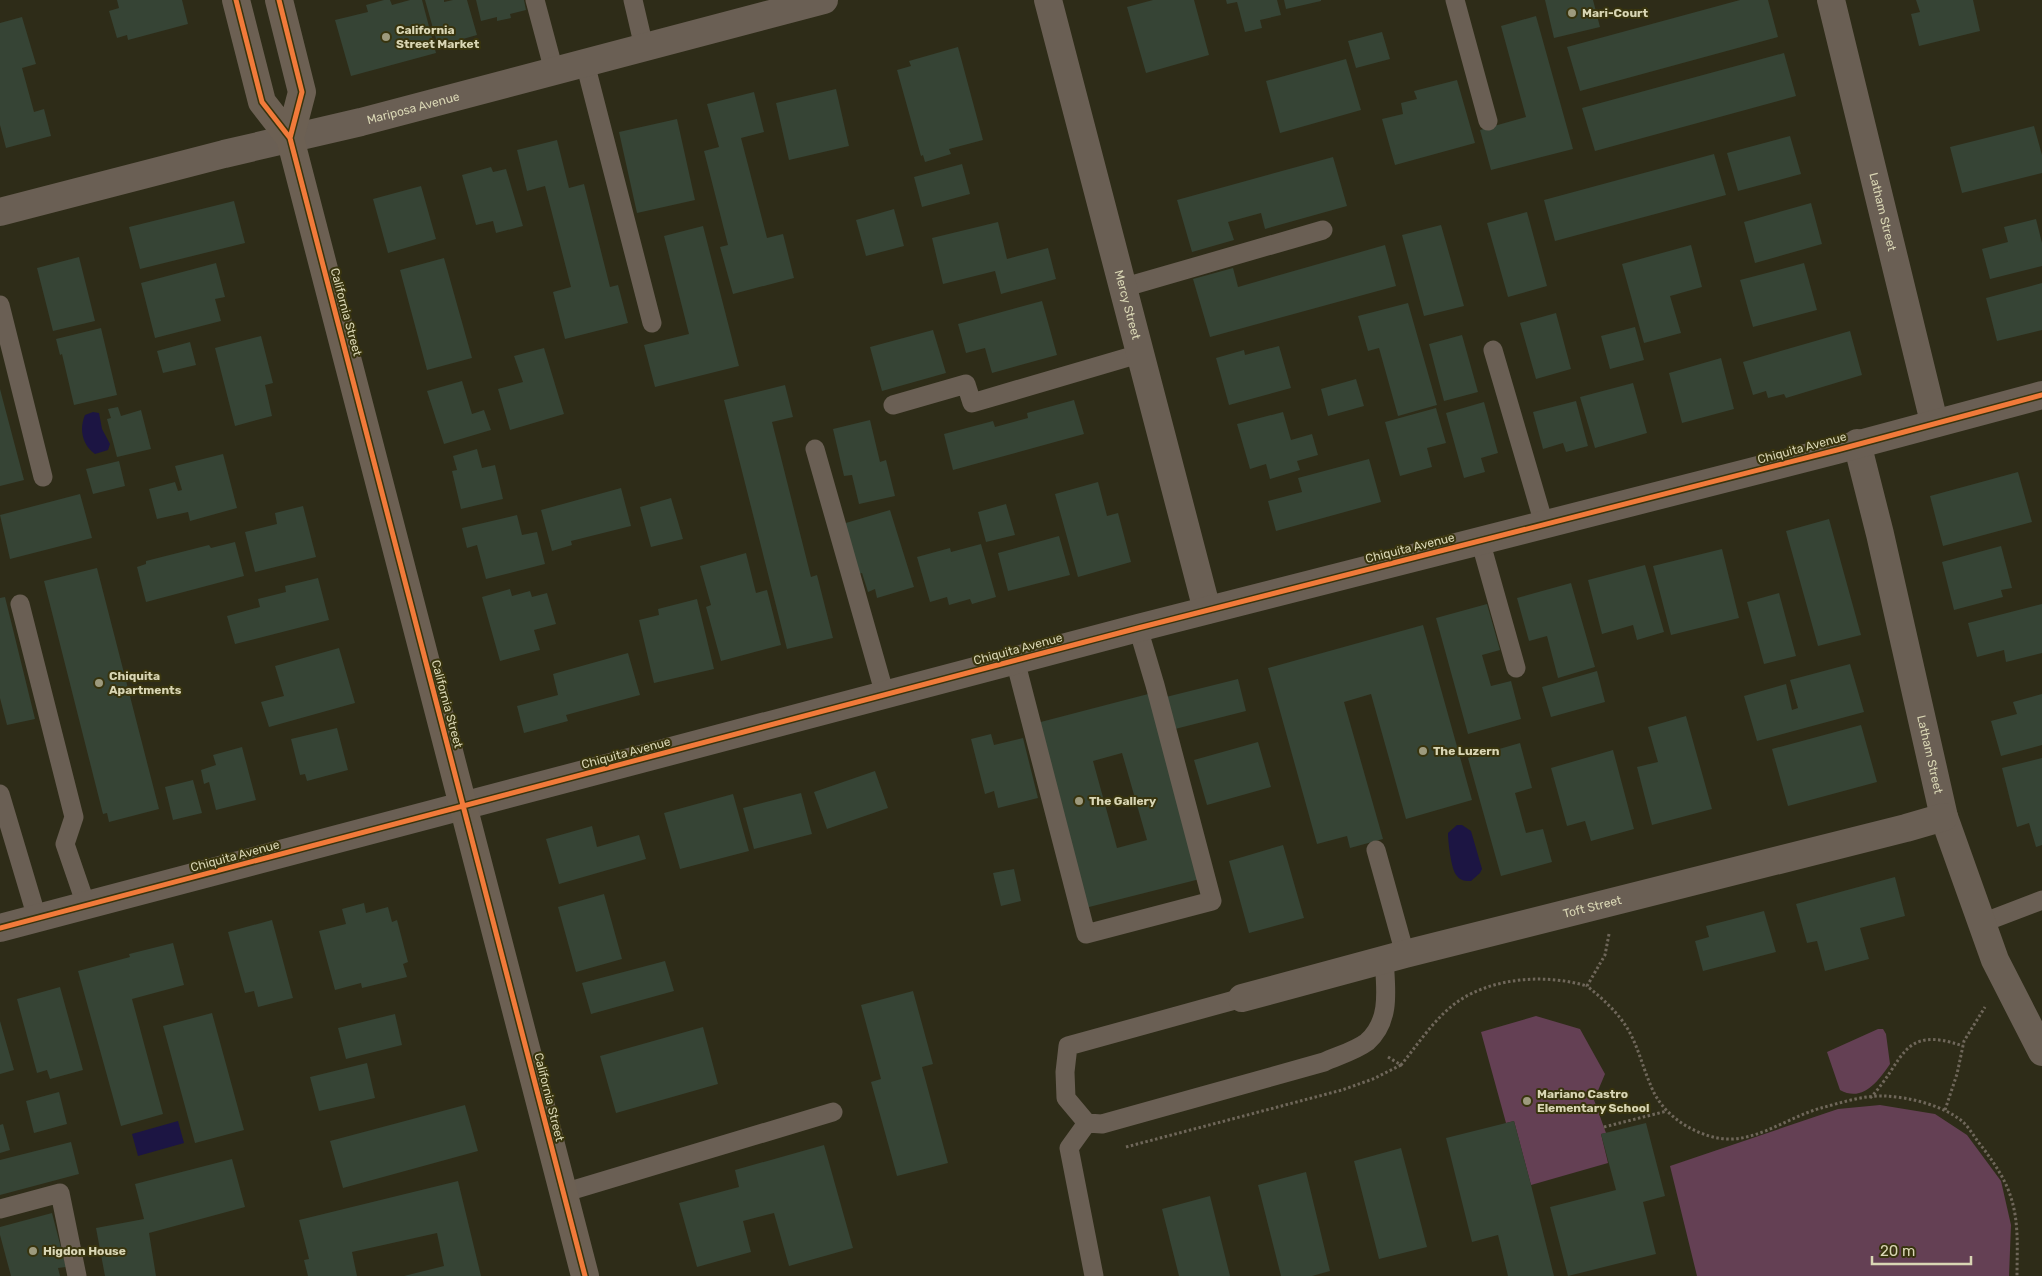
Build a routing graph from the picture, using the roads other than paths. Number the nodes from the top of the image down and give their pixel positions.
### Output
1 (236, 0) edge
2 (279, 0) edge
3 (535, 0) edge
4 (633, 0) edge
5 (824, 0) edge
6 (1048, 0) edge
7 (1455, 0) edge
8 (1831, 0) edge
9 (644, 47) junction
10 (585, 63) junction
11 (554, 71) junction
12 (1488, 121) dead end
13 (290, 138) junction
14 (1, 207) edge
15 (1323, 230) dead end
16 (1122, 288) junction
17 (0, 305) edge
18 (652, 323) dead end
19 (1493, 350) dead end
20 (1139, 354) junction
21 (2042, 395) edge
22 (893, 405) dead end
23 (1934, 422) junction
24 (1857, 443) junction
25 (816, 449) dead end
26 (43, 476) dead end
27 (1544, 524) junction
28 (1480, 540) junction
29 (20, 604) dead end
30 (1206, 610) junction
31 (1138, 628) junction
32 (1015, 660) junction
33 (1516, 668) dead end
34 (885, 695) junction
35 (0, 794) edge
36 (463, 806) junction
37 (1944, 817) junction
38 (1376, 850) dead end
39 (2042, 900) edge
40 (86, 905) junction
41 (36, 918) junction
42 (1982, 923) junction
43 (0, 928) edge
44 (1394, 957) junction
45 (1242, 998) joint
46 (2042, 1052) edge
47 (833, 1112) dead end
48 (1087, 1123) junction
49 (563, 1193) junction
50 (0, 1209) edge
51 (77, 1276) edge
52 (585, 1276) edge
53 (1094, 1276) edge

1 - 13 main road, California Street
2 - 13 main road, California Street
3 - 11 lane
4 - 9 lane
5 - 9 street, Mariposa Avenue
6 - 16 street, Mercy Street
7 - 12 lane
8 - 23 street, Latham Street
9 - 10 street, Mariposa Avenue
10 - 11 street, Mariposa Avenue
10 - 18 lane
11 - 13 street, Mariposa Avenue
13 - 14 street, Mariposa Avenue
13 - 36 main road, California Street
15 - 16 lane
16 - 20 street, Mercy Street
17 - 26 lane
19 - 27 lane
20 - 22 lane
20 - 30 street, Mercy Street
21 - 23 street, Chiquita Avenue
23 - 24 street, Chiquita Avenue
24 - 27 street, Chiquita Avenue
24 - 37 street, Latham Street
25 - 34 lane
27 - 28 street, Chiquita Avenue
28 - 30 street, Chiquita Avenue
28 - 33 lane
29 - 40 lane
30 - 31 street, Chiquita Avenue
31 - 32 street, Chiquita Avenue
31 - 32 lane
32 - 34 street, Chiquita Avenue
34 - 36 street, Chiquita Avenue
35 - 41 lane
36 - 40 street, Chiquita Avenue
36 - 49 main road, California Street
37 - 42 street, Latham Street
37 - 44 street, Toft Street
38 - 44 lane
39 - 42 lane
40 - 41 street, Chiquita Avenue
41 - 43 street, Chiquita Avenue
42 - 46 street, Latham Street
44 - 45 street, Toft Street
44 - 48 lane
45 - 48 lane
47 - 49 lane
48 - 53 lane
49 - 52 main road, California Street
50 - 51 lane

